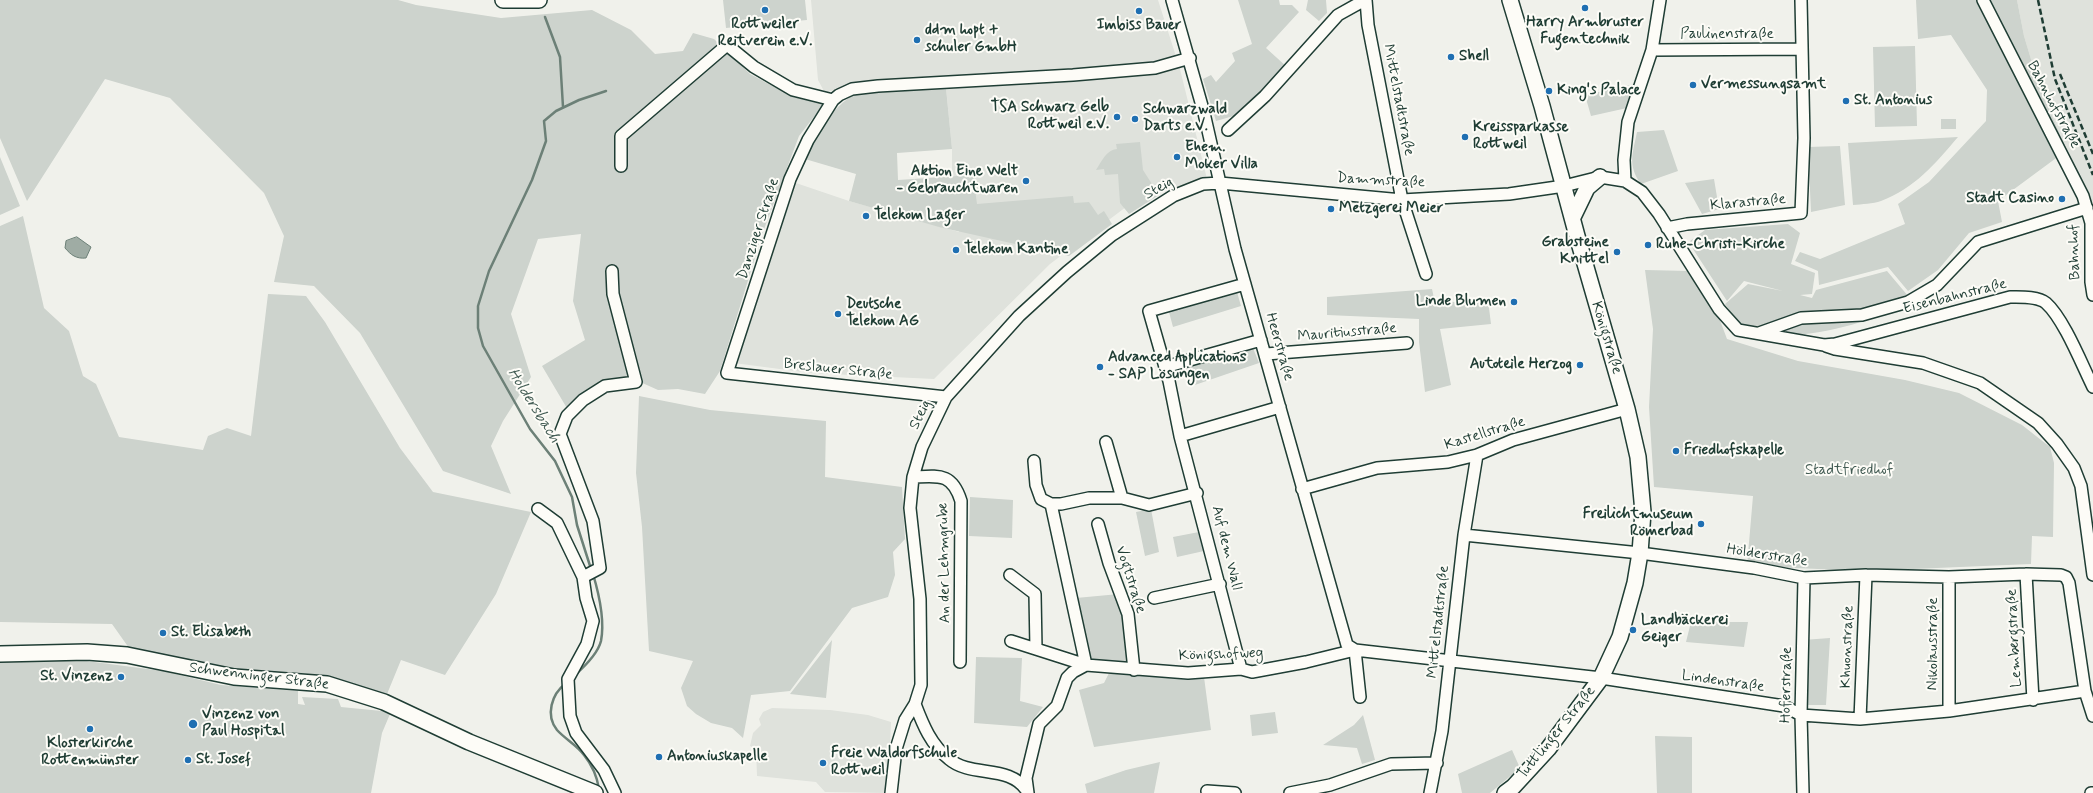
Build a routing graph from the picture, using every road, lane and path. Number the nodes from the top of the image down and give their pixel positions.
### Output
1 (503, 0) edge
2 (514, 0) edge
3 (530, 0) edge
4 (539, 0) edge
5 (1172, 0) edge
6 (1366, 0) edge
7 (1510, 0) edge
8 (1660, 0) edge
9 (1801, 0) edge
10 (1983, 0) edge
11 (1802, 49) junction
12 (1652, 50) junction
13 (1190, 58) junction
14 (833, 100) junction
15 (1228, 130) dead end
16 (621, 166) dead end
17 (1600, 177) junction
18 (1625, 180) junction
19 (1220, 183) junction
20 (1564, 186) junction
21 (1402, 200) junction
22 (2088, 208) junction
23 (1573, 217) junction
24 (1668, 228) junction
25 (612, 271) dead end
26 (1426, 274) dead end
27 (1245, 284) junction
28 (2093, 295) edge
29 (1756, 334) junction
30 (1261, 340) junction
31 (1407, 343) dead end
32 (1824, 345) junction
33 (1266, 354) junction
34 (1165, 367) junction
35 (727, 373) joint
36 (2093, 387) edge
37 (946, 397) junction
38 (1280, 407) junction
39 (1627, 409) junction
40 (1180, 436) junction
41 (1106, 442) dead end
42 (1477, 455) junction
43 (1034, 461) dead end
44 (913, 477) junction
45 (1302, 489) junction
46 (1197, 494) junction
47 (1122, 498) junction
48 (1051, 504) junction
49 (538, 509) dead end
50 (1098, 524) dead end
51 (1464, 535) junction
52 (1640, 553) junction
53 (589, 574) junction
54 (2026, 574) junction
55 (1010, 575) dead end
56 (1866, 575) junction
57 (2093, 575) edge
58 (1949, 577) junction
59 (1804, 578) junction
60 (1220, 584) junction
61 (1154, 598) dead end
62 (1010, 641) dead end
63 (1036, 649) junction
64 (1355, 650) junction
65 (0, 654) edge
66 (960, 662) dead end
67 (1450, 662) junction
68 (1086, 665) junction
69 (1241, 669) junction
70 (1134, 670) junction
71 (1601, 678) junction
72 (2085, 691) junction
73 (1360, 697) dead end
74 (2033, 700) junction
75 (915, 704) junction
76 (1949, 711) junction
77 (1801, 715) junction
78 (2093, 716) edge
79 (1860, 719) junction
80 (1437, 763) junction
81 (1207, 791) dead end
82 (1512, 791) edge
83 (594, 793) edge
84 (615, 793) edge
85 (891, 793) edge
86 (1028, 793) edge
87 (1234, 793) edge
88 (1290, 793) edge
89 (1430, 793) edge
90 (1803, 793) edge

1 - 2 street
2 - 3 street
3 - 4 street
5 - 13 street, Heerstraße
6 - 15 street
6 - 21 street, Mittelstadtstraße
7 - 20 street, Königstraße
8 - 12 street
9 - 11 street
10 - 22 street, Bahnhofstraße
11 - 12 street, Paulinenstraße
11 - 24 street, Klarastraße
12 - 18 street
13 - 14 street
13 - 19 street, Heerstraße
14 - 16 street
14 - 35 street, Danziger Straße
17 - 18 street, Eisenbahnstraße
17 - 20 street, Eisenbahnstraße
17 - 23 street
18 - 24 street, Eisenbahnstraße
19 - 21 street, Dammstraße
19 - 27 street, Heerstraße
19 - 37 street, Steig
20 - 21 street, Dammstraße
20 - 23 street, Königstraße
21 - 26 street, Mittelstadtstraße
22 - 28 street, Bahnhof
22 - 29 street
23 - 39 street, Königstraße
24 - 29 street, Eisenbahnstraße
25 - 53 street
27 - 30 street, Heerstraße
27 - 34 street, Auf dem Wall
29 - 32 street, Eisenbahnstraße
30 - 33 street, Heerstraße
30 - 34 street
31 - 33 street, Mauritiusstraße
32 - 36 street, Eisenbahnstraße
32 - 57 street, Eisenbahnstraße
33 - 38 street, Heerstraße
34 - 40 street, Auf dem Wall
35 - 37 street, Breslauer Straße
37 - 44 street, Steig
38 - 40 street
38 - 45 street, Heerstraße
39 - 42 street, Kastellstraße
39 - 52 street, Königstraße
40 - 46 street, Auf dem Wall
41 - 47 street
42 - 45 street, Kastellstraße
42 - 51 street, Mittelstadtstraße
43 - 48 street
44 - 66 street, An der Lehmgrube
44 - 75 street, Steig
45 - 64 street, Heerstraße
46 - 47 street
46 - 60 street, Auf dem Wall
47 - 48 street
48 - 68 street
49 - 53 street
50 - 70 street, Vogtstraße
51 - 52 street, Hölderstraße
51 - 67 street, Mittelstadtstraße
52 - 59 street, Hölderstraße
52 - 71 street, Königstraße
53 - 84 street
54 - 58 street, Hölderstraße
54 - 72 street, Hölderstraße
54 - 74 street, Lembergstraße
55 - 63 street
56 - 58 street, Hölderstraße
56 - 59 street, Hölderstraße
56 - 79 street, Khuonstraße
58 - 76 street, Nikolausstraße
59 - 77 street, Hoferstraße
60 - 61 street
60 - 69 street, Auf dem Wall
62 - 63 street, Königshofweg
63 - 68 street, Königshofweg
64 - 67 street, Lindenstraße
64 - 69 street, Königshofweg
64 - 73 street, Heerstraße
65 - 83 street, Schwenninger Straße
67 - 71 street, Lindenstraße
67 - 80 street, Mittelstadtstraße
68 - 70 street, Königshofweg
68 - 86 street
69 - 70 street, Königshofweg
71 - 77 street, Lindenstraße
71 - 82 street, Tuttlinger Straße
72 - 74 street, Lindenstraße
72 - 78 street
74 - 76 street, Lindenstraße
75 - 85 street, Steig
75 - 86 street
76 - 79 street, Lindenstraße
77 - 79 street, Lindenstraße
77 - 90 street, Hoferstraße
80 - 88 street
80 - 89 street, Mittelstadtstraße
81 - 87 street

